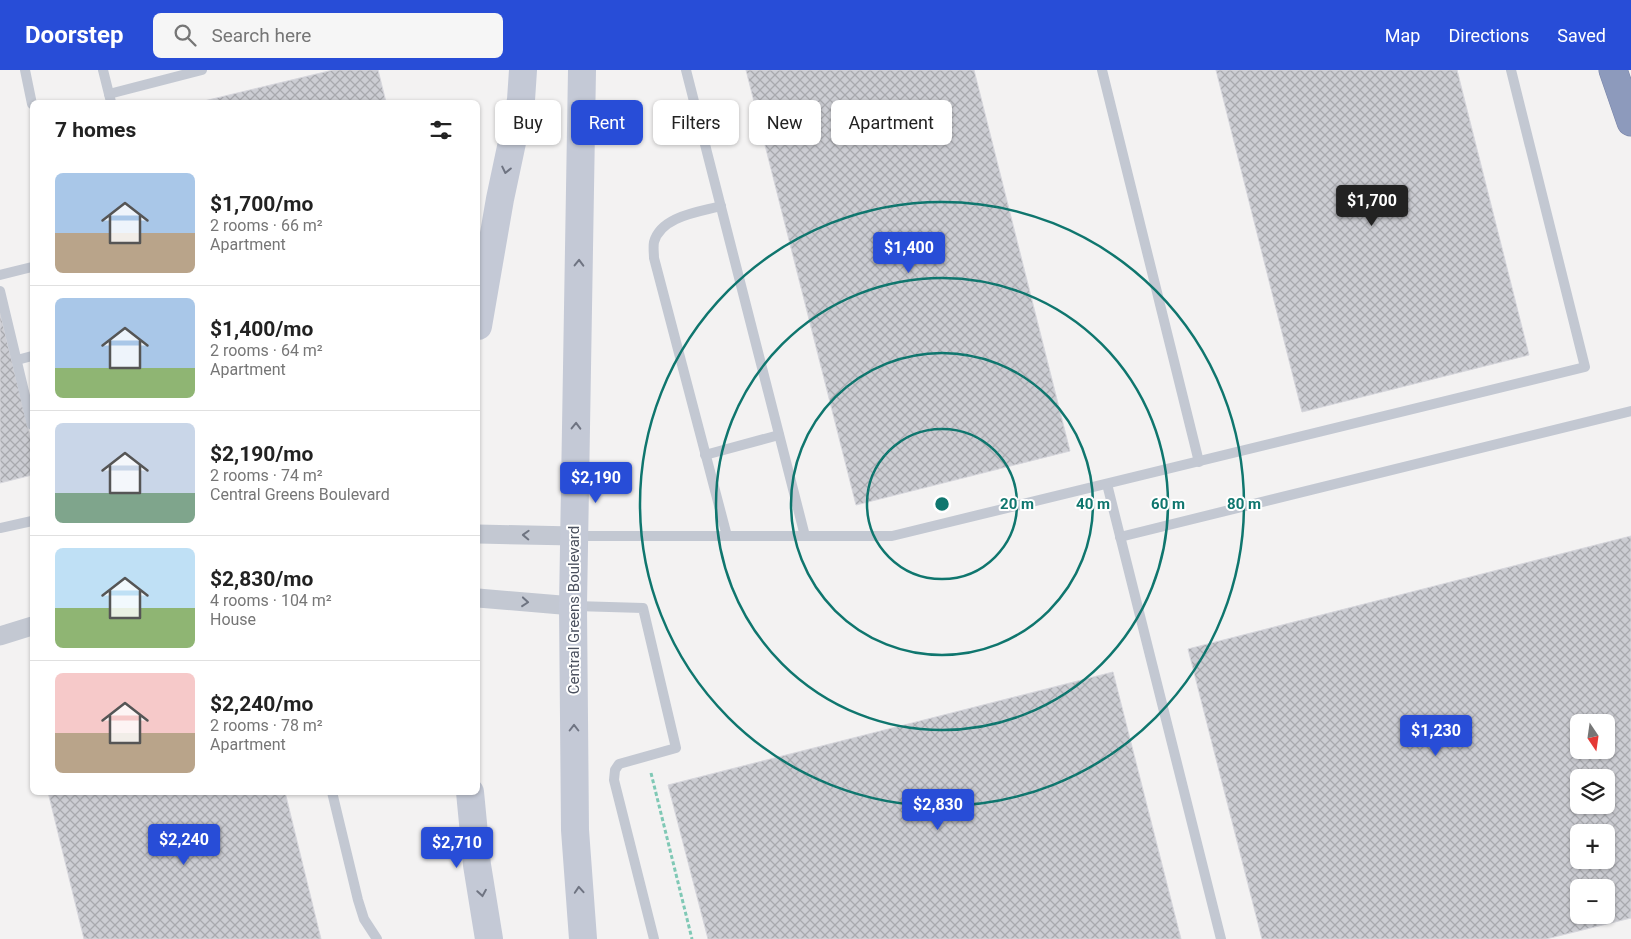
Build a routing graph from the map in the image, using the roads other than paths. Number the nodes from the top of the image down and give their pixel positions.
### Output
1 (24, 70) edge
2 (102, 70) edge
3 (202, 70) edge
4 (523, 70) edge
5 (582, 70) edge
6 (686, 70) edge
7 (1102, 70) edge
8 (1511, 70) edge
9 (1612, 70) edge
10 (110, 98) edge
11 (31, 100) edge
12 (1631, 122) edge
13 (721, 206) junction
14 (30, 268) edge
15 (0, 275) edge
16 (0, 291) edge
17 (480, 314) edge
18 (30, 357) edge
19 (17, 360) junction
20 (1631, 411) edge
21 (30, 416) edge
22 (779, 434) junction
23 (705, 455) junction
24 (1198, 462) junction
25 (1107, 484) junction
26 (30, 521) edge
27 (0, 528) edge
28 (480, 534) edge
29 (574, 536) junction
30 (727, 536) junction
31 (805, 536) junction
32 (1120, 537) junction
33 (480, 598) edge
34 (574, 606) junction
35 (30, 627) edge
36 (0, 636) edge
37 (333, 795) edge
38 (470, 795) edge
39 (377, 939) edge
40 (489, 939) edge
41 (583, 939) edge
42 (654, 939) edge
43 (1221, 939) edge

1 - 11 lane
2 - 10 lane
3 - 10 lane
4 -> 17 street
29 -> 5 street, Central Greens Boulevard
6 - 13 lane
7 - 24 lane
8 - 24 lane
9 - 12 highway
13 - 22 lane
13 - 23 lane
14 - 15 lane
16 - 19 lane
18 - 19 lane
19 - 21 lane
20 - 32 lane
22 - 23 lane
22 - 31 lane
23 - 30 lane
24 - 25 lane
25 - 31 lane
25 - 32 lane
26 - 27 lane
29 -> 28 street
29 - 30 lane
29 - 34 street, Central Greens Boulevard
30 - 31 lane
32 - 43 lane
33 -> 34 street
41 -> 34 street, Central Greens Boulevard
34 - 42 lane
35 - 36 street
37 - 39 lane
38 -> 40 street

